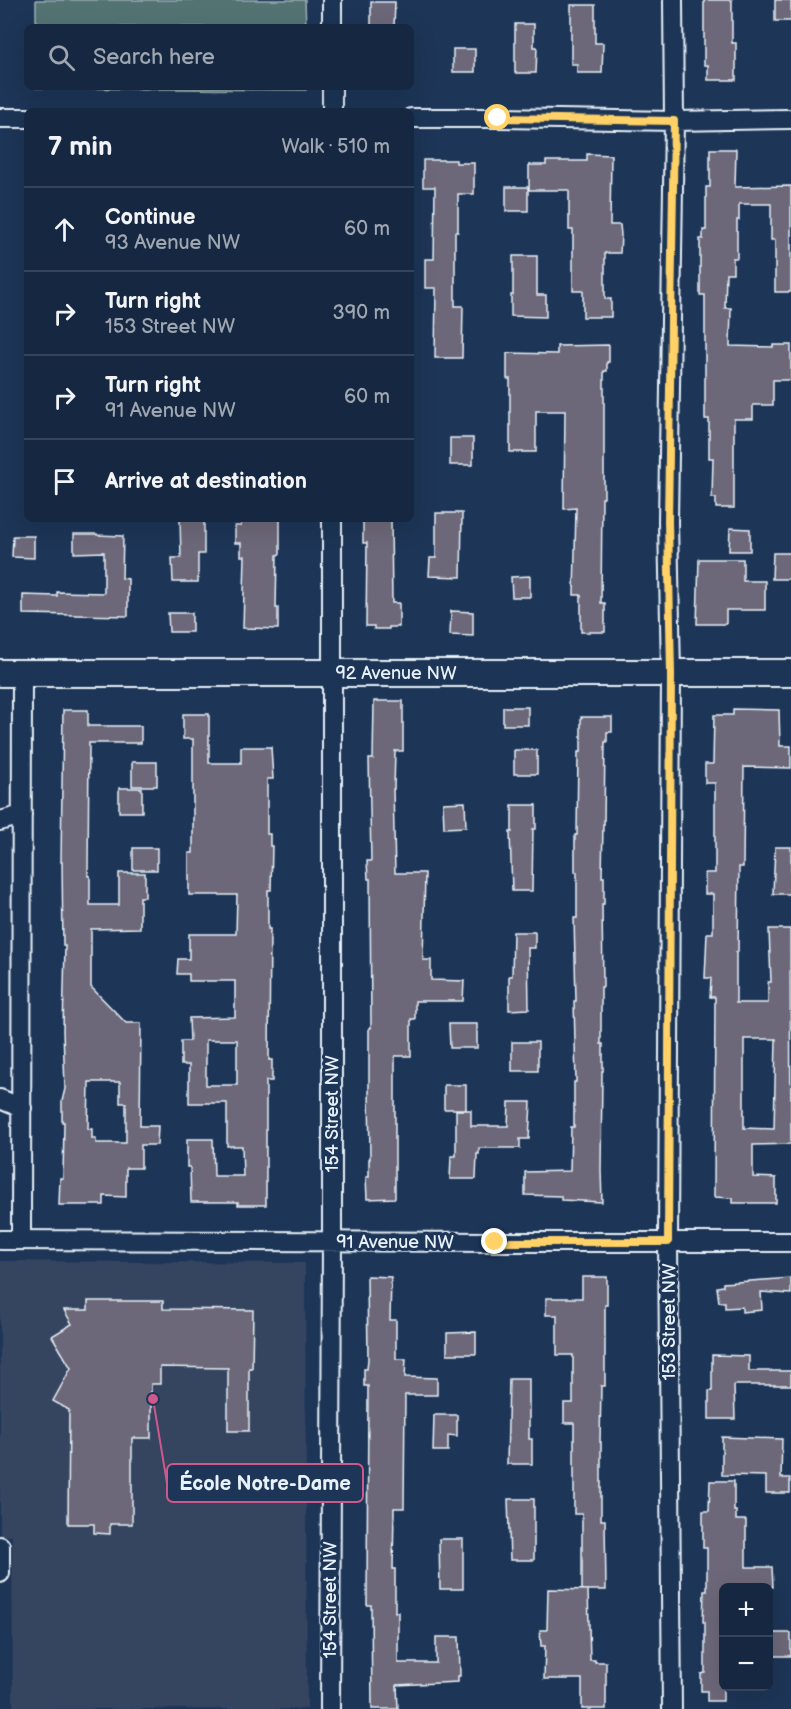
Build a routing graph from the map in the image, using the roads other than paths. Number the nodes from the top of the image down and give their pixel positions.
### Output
1 (332, 0) edge
2 (673, 0) edge
3 (332, 24) edge
4 (332, 90) edge
5 (332, 108) edge
6 (0, 118) edge
7 (24, 118) edge
8 (414, 118) edge
9 (791, 119) edge
10 (674, 121) junction
11 (332, 522) edge
12 (11, 673) edge
13 (332, 673) junction
14 (791, 673) edge
15 (671, 674) junction
16 (22, 815) junction
17 (0, 821) edge
18 (0, 1099) edge
19 (22, 1108) junction
20 (0, 1240) edge
21 (21, 1240) junction
22 (332, 1241) junction
23 (668, 1242) junction
24 (791, 1242) edge
25 (0, 1546) edge
26 (0, 1573) edge
27 (330, 1709) edge
28 (672, 1709) edge

1 - 3 street
2 - 10 street, 153 Street NW
4 - 5 street
6 - 7 street
8 - 10 street
9 - 10 street
10 - 15 street, 153 Street NW
11 - 13 street, 154 Street NW
12 - 13 street, 92 Avenue NW
12 - 16 street
13 - 15 street, 92 Avenue NW
13 - 22 street, 154 Street NW
14 - 15 street, 92 Avenue NW
15 - 23 street, 153 Street NW
16 - 17 street
16 - 19 street
18 - 19 street
19 - 21 street
20 - 21 street, 91 Avenue NW
21 - 22 street, 91 Avenue NW
22 - 23 street, 91 Avenue NW
22 - 27 street, 154 Street NW
23 - 24 street, 91 Avenue NW
23 - 28 street, 153 Street NW
25 - 26 street

